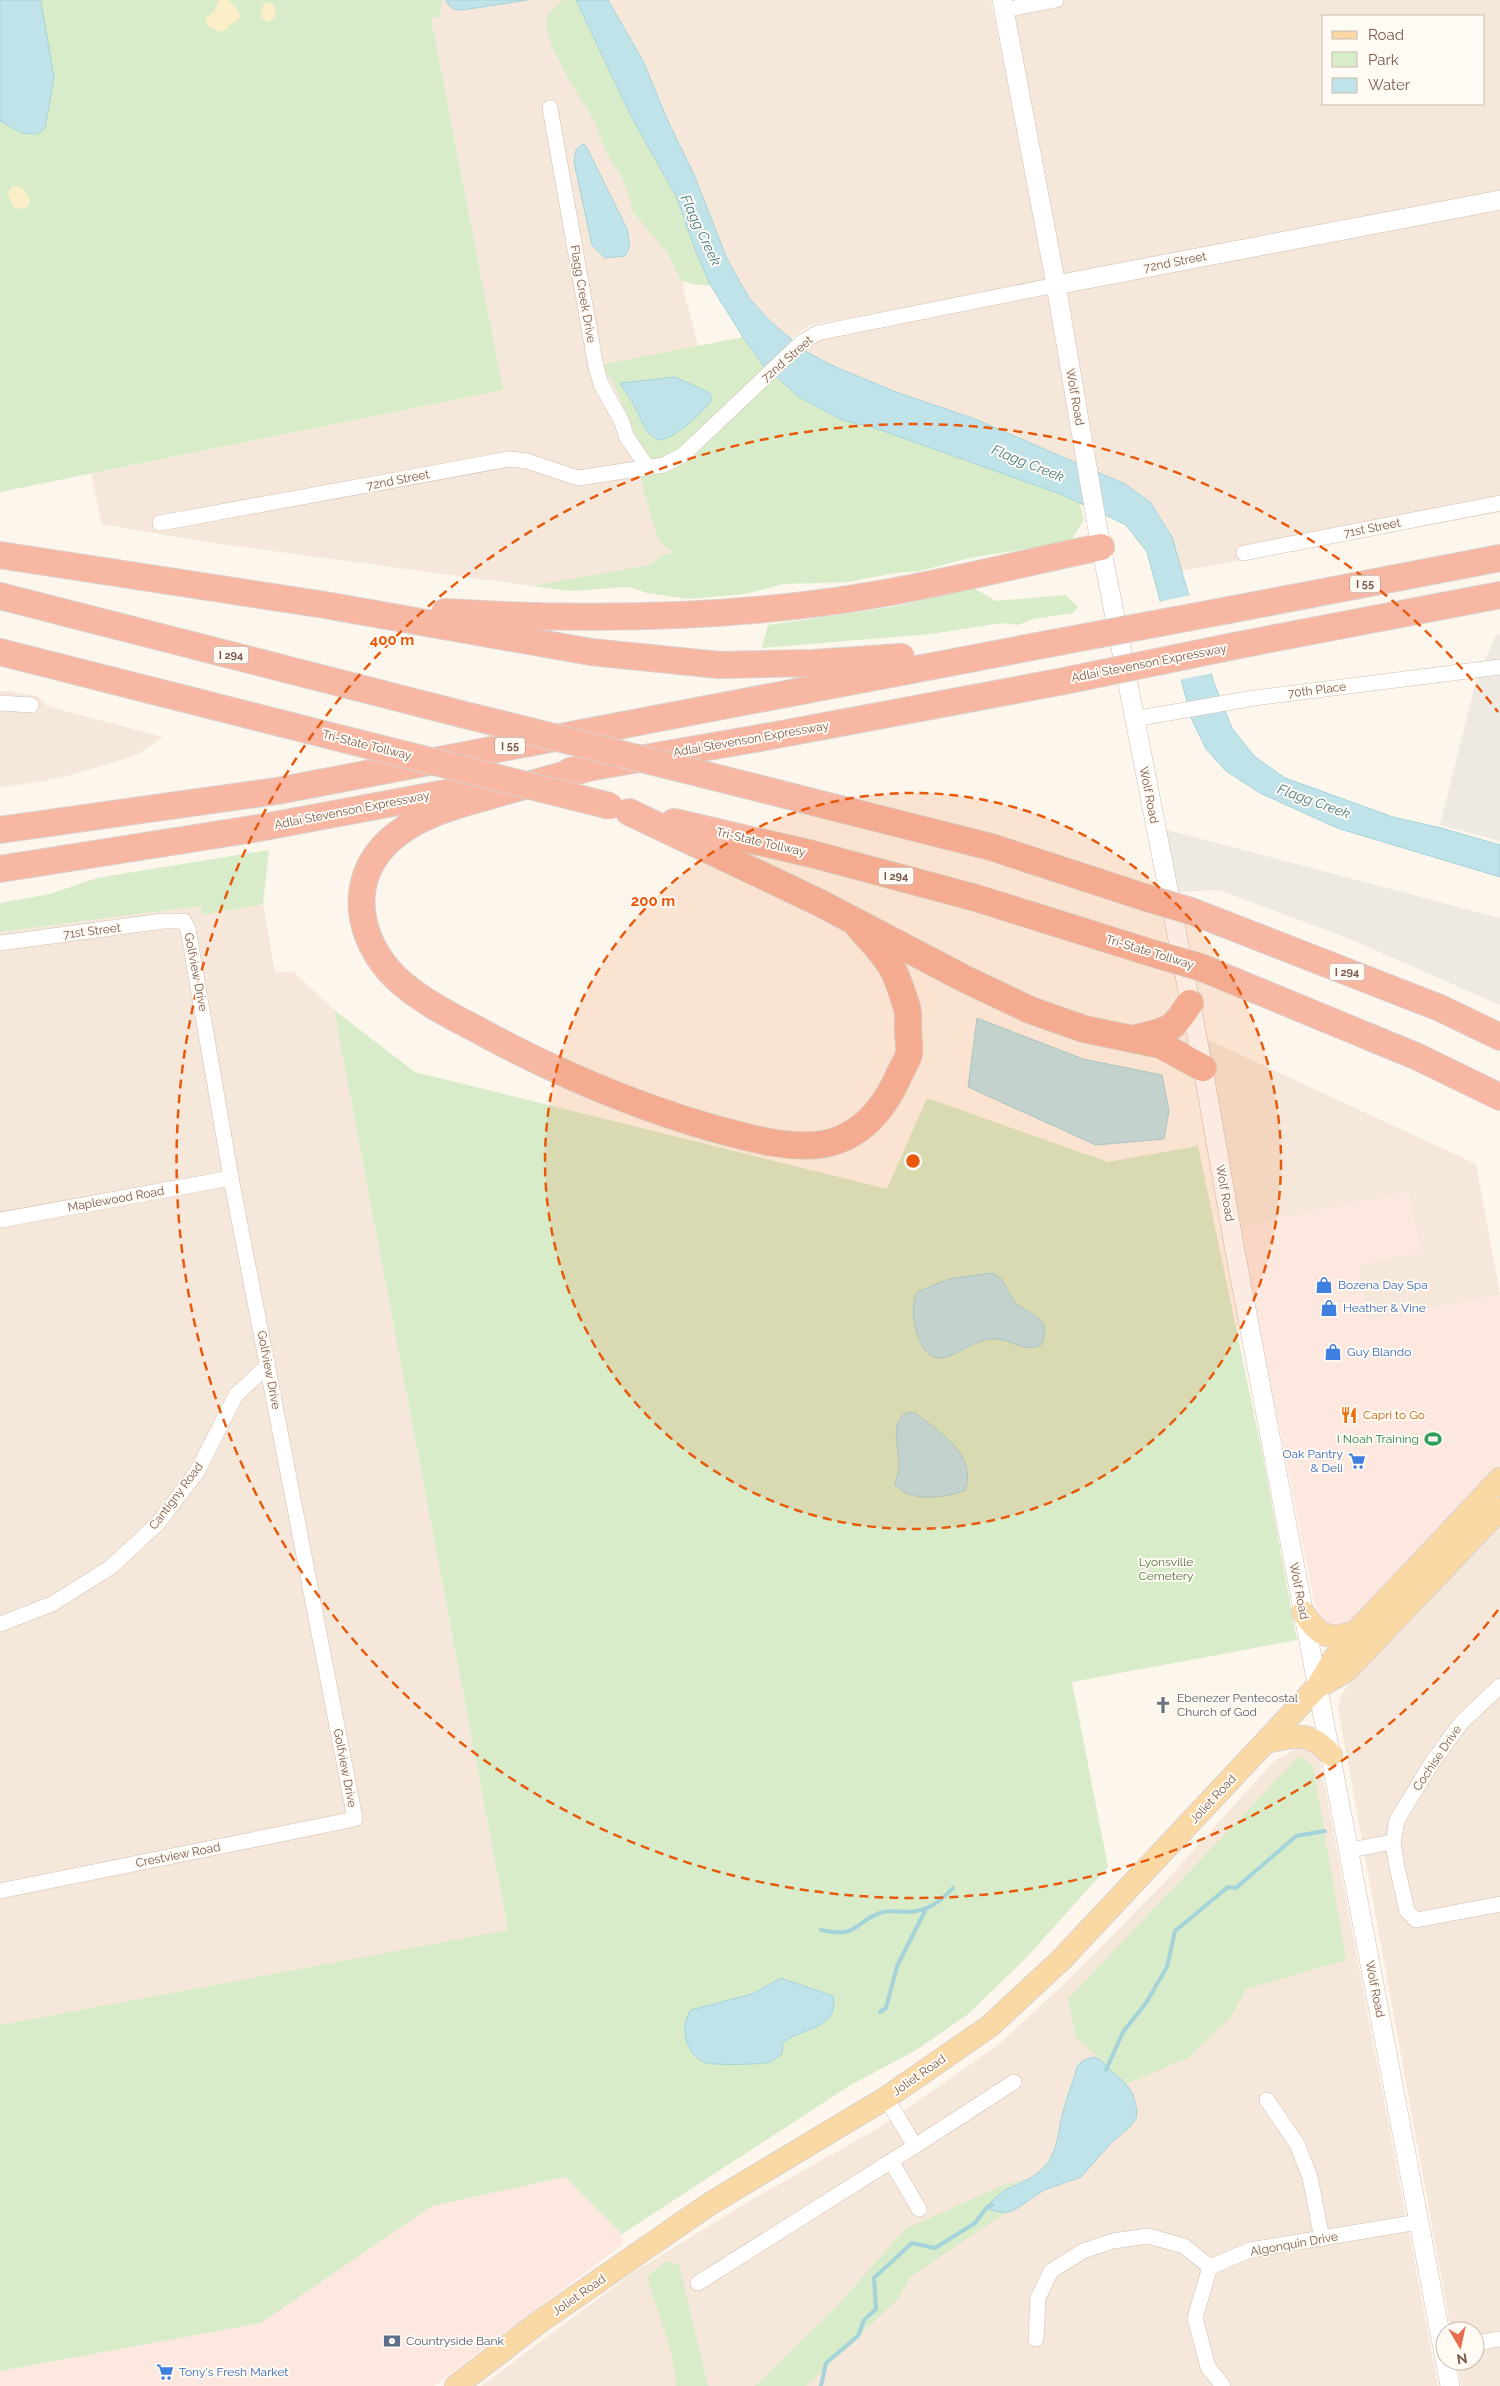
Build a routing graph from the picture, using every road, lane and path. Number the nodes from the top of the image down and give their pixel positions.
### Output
1 (1056, 0) edge
2 (1003, 5) edge
3 (550, 108) dead end
4 (1500, 200) edge
5 (1056, 285) junction
6 (648, 468) junction
7 (1500, 503) edge
8 (160, 523) dead end
9 (1099, 536) junction
10 (1244, 553) dead end
11 (0, 555) edge
12 (1500, 558) edge
13 (1500, 595) edge
14 (0, 596) edge
15 (325, 605) junction
16 (1500, 609) edge
17 (1275, 638) junction
18 (1019, 649) junction
19 (0, 652) edge
20 (1500, 667) edge
21 (0, 703) edge
22 (31, 704) dead end
23 (1134, 719) junction
24 (588, 768) junction
25 (620, 809) junction
26 (0, 830) edge
27 (0, 870) edge
28 (184, 921) joint
29 (856, 923) junction
30 (0, 942) edge
31 (1190, 1002) junction
32 (1500, 1037) edge
33 (1133, 1039) junction
34 (1203, 1068) junction
35 (1500, 1097) edge
36 (231, 1178) junction
37 (0, 1220) edge
38 (268, 1365) junction
39 (1500, 1479) edge
40 (1500, 1509) edge
41 (1303, 1612) junction
42 (0, 1624) edge
43 (1356, 1632) junction
44 (1500, 1686) edge
45 (1317, 1687) junction
46 (1266, 1742) junction
47 (1331, 1755) junction
48 (355, 1820) joint
49 (1393, 1842) junction
50 (1350, 1850) junction
51 (0, 1891) edge
52 (1500, 1904) edge
53 (1014, 2082) dead end
54 (886, 2098) junction
55 (1267, 2100) dead end
56 (915, 2146) junction
57 (891, 2161) junction
58 (919, 2209) dead end
59 (1418, 2222) junction
60 (1322, 2239) junction
61 (1210, 2267) junction
62 (698, 2283) dead end
63 (1439, 2321) edge
64 (1036, 2339) dead end
65 (1500, 2339) edge
66 (1485, 2341) edge
67 (1448, 2371) edge
68 (456, 2386) edge
69 (1223, 2386) edge
70 (1450, 2386) edge

1 - 2 street
2 - 5 street, Wolf Road
3 - 6 street, Flagg Creek Drive
4 - 5 street, 72nd Street
5 - 6 street, 72nd Street
5 - 9 street, Wolf Road
6 - 8 street, 72nd Street
7 - 10 street, 71st Street
9 - 15 highway
9 - 23 street, Wolf Road
11 - 15 highway
12 - 18 highway, I 55, bridge
13 - 17 highway, Adlai Stevenson Expressway
14 - 32 highway, I 294, bridge
15 - 18 highway
16 - 17 highway
17 - 24 highway, Adlai Stevenson Expressway, bridge
18 - 26 highway, I 55
19 - 25 highway, Tri-State Tollway / I 294, bridge
20 - 23 street, 70th Place
21 - 22 street
23 - 31 street, Wolf Road
24 - 27 highway, Adlai Stevenson Expressway
24 - 29 highway
25 - 29 highway
25 - 35 highway, Tri-State Tollway / I 294, bridge
28 - 30 street, 71st Street
28 - 36 street, Golfview Drive
29 - 33 highway
31 - 33 highway
31 - 34 street, Wolf Road
33 - 34 highway
34 - 41 street, Wolf Road
36 - 37 street, Maplewood Road
36 - 38 street, Golfview Drive
38 - 42 street, Cantigny Road
38 - 48 street, Golfview Drive
39 - 43 main road, Joliet Road
40 - 45 main road, Joliet Road
41 - 43 main road
41 - 45 street, Wolf Road
43 - 45 main road, Joliet Road
44 - 49 street, Cochise Drive
45 - 46 main road, Joliet Road
45 - 47 street, Wolf Road
46 - 47 main road
46 - 54 main road, Joliet Road
47 - 50 street, Wolf Road
48 - 51 street, Crestview Road
49 - 50 street
49 - 52 street, Cochise Drive
50 - 59 street, Wolf Road
53 - 56 street
54 - 56 street
54 - 68 main road, Joliet Road
55 - 60 street
56 - 57 street
57 - 58 street
57 - 62 street
59 - 60 street, Algonquin Drive
59 - 63 street, Wolf Road
60 - 61 street, Algonquin Drive
61 - 64 street
61 - 69 street
65 - 66 street
67 - 70 street, Wolf Road

